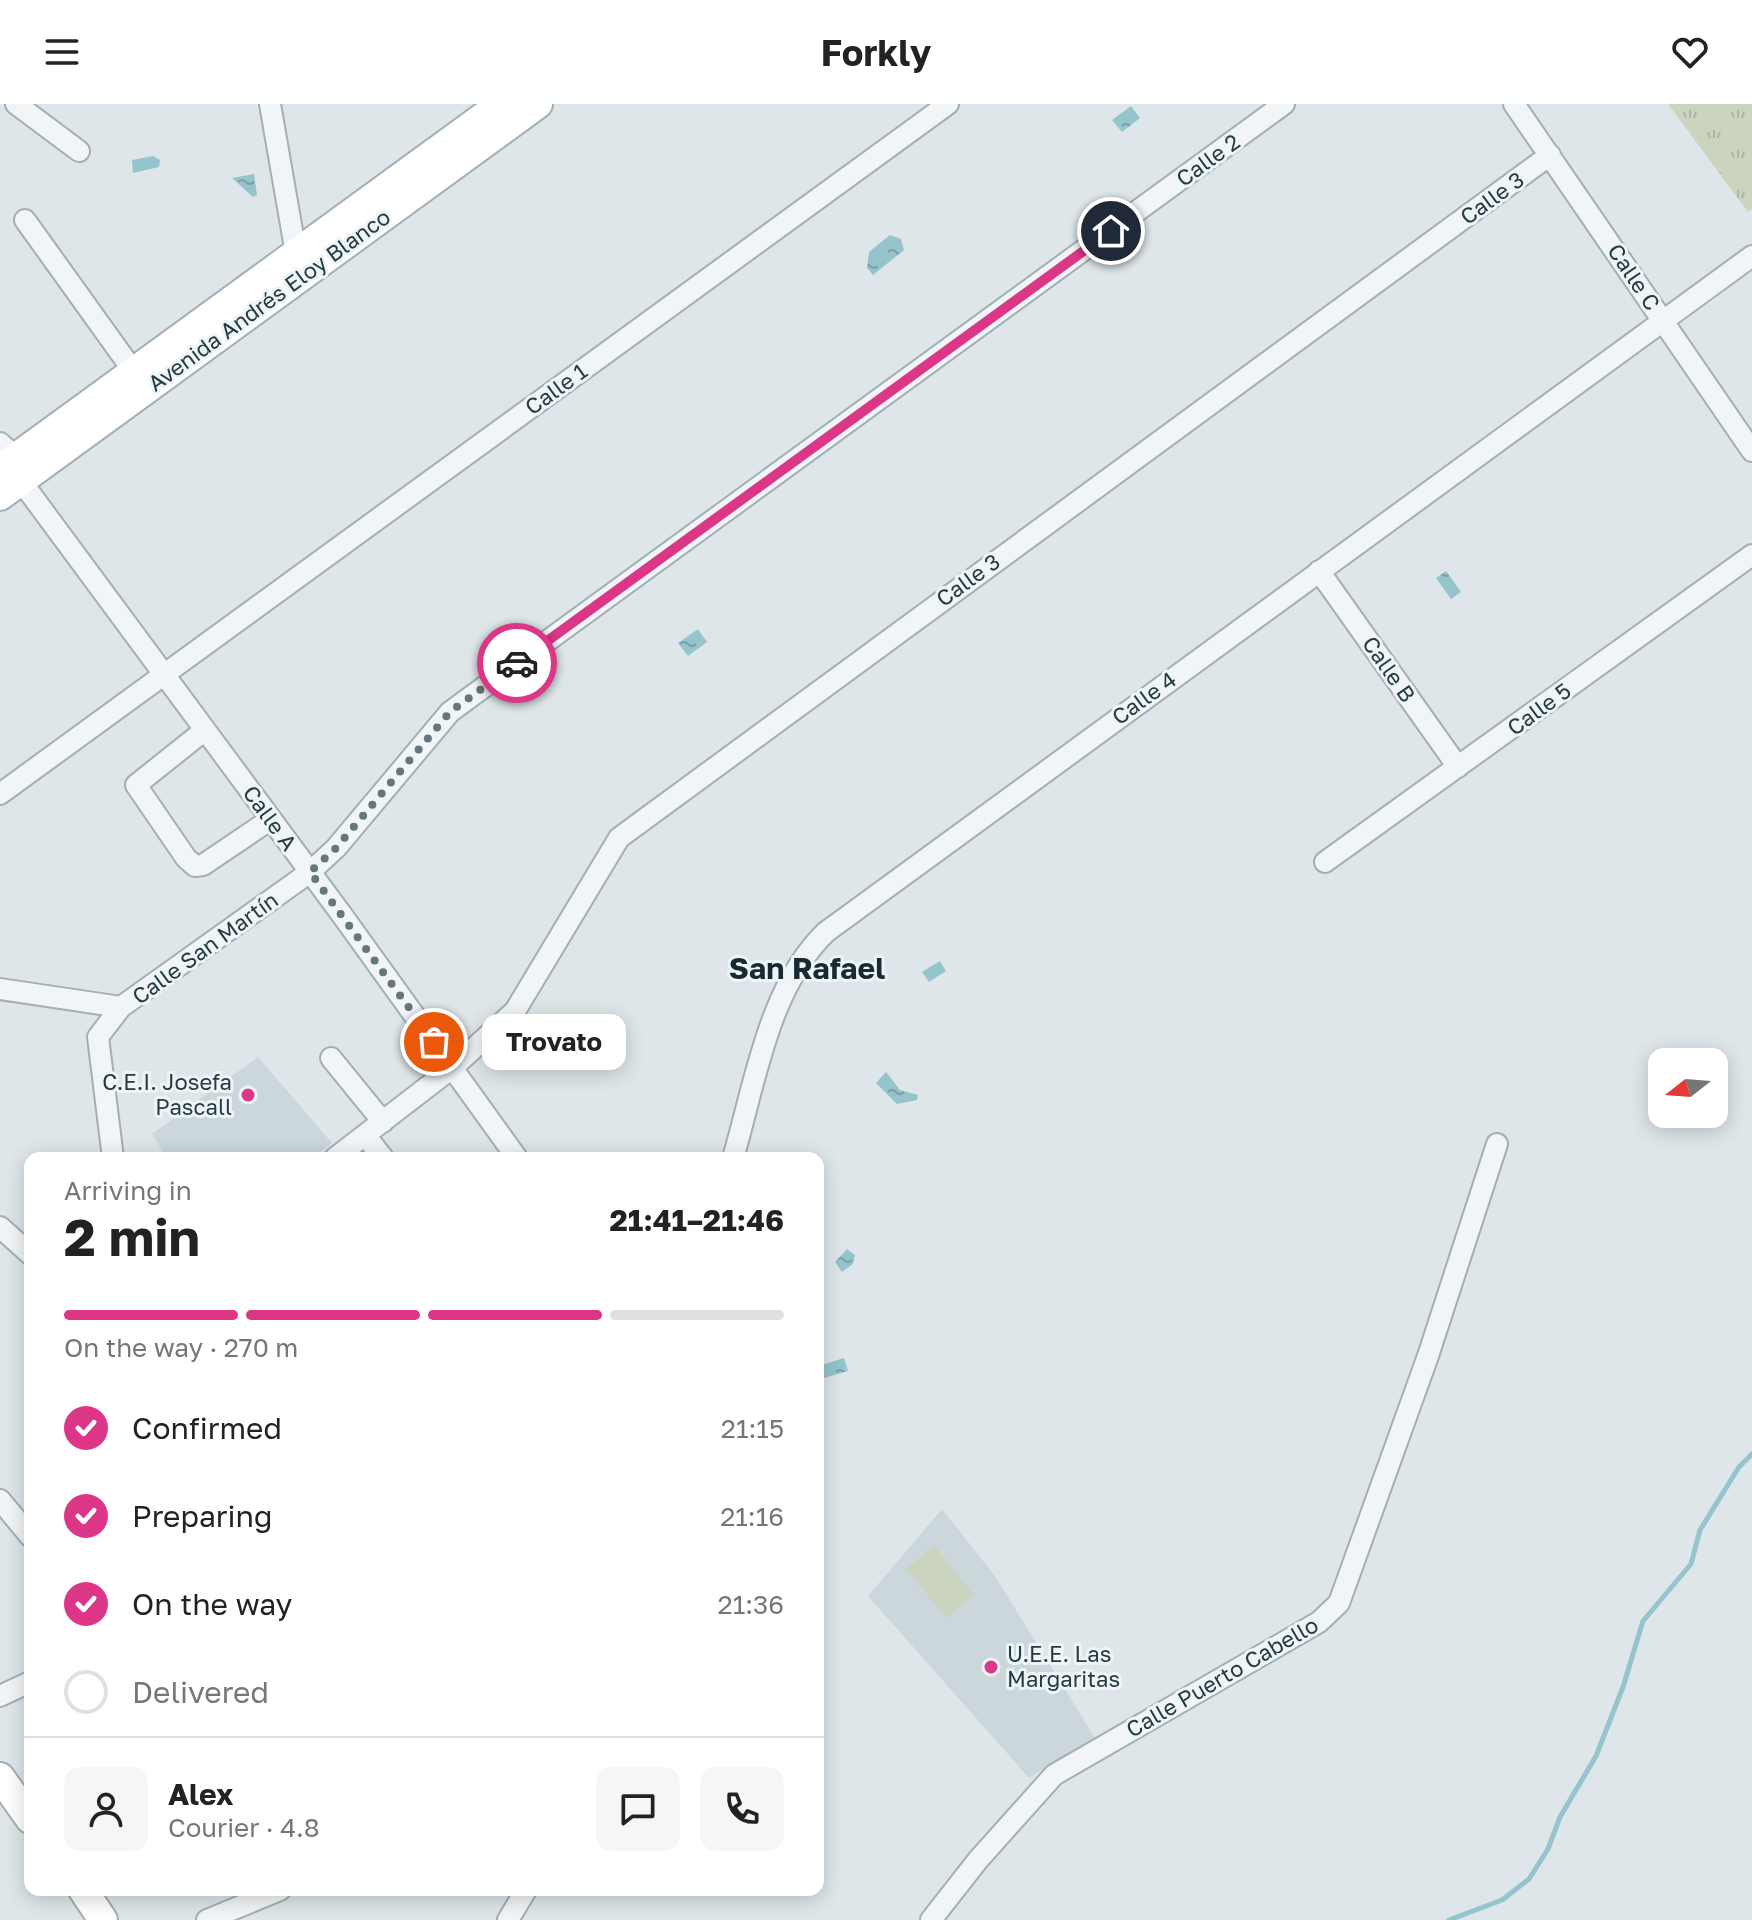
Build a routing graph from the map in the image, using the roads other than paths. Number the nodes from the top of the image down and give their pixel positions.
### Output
1 (16, 104) edge
2 (270, 104) edge
3 (501, 104) edge
4 (538, 104) edge
5 (948, 104) edge
6 (1284, 104) edge
7 (1514, 104) edge
8 (79, 151) dead end
9 (1550, 155) junction
10 (25, 220) dead end
11 (1752, 256) edge
12 (298, 265) junction
13 (1663, 320) junction
14 (134, 372) junction
15 (1752, 451) edge
16 (7, 469) edge
17 (1752, 555) edge
18 (1319, 571) junction
19 (163, 674) junction
20 (205, 730) junction
21 (1458, 767) junction
22 (0, 794) edge
23 (271, 819) junction
24 (1325, 862) dead end
25 (310, 872) junction
26 (0, 989) edge
27 (121, 1007) junction
28 (331, 1058) dead end
29 (452, 1068) junction
30 (383, 1122) junction
31 (365, 1135) junction
32 (1497, 1144) dead end
33 (112, 1152) edge
34 (343, 1152) edge
35 (378, 1152) edge
36 (513, 1152) edge
37 (735, 1152) edge
38 (0, 1227) edge
39 (24, 1249) edge
40 (0, 1500) edge
41 (24, 1529) edge
42 (24, 1685) edge
43 (0, 1696) edge
44 (0, 1777) edge
45 (24, 1811) edge
46 (87, 1896) edge
47 (265, 1896) edge
48 (522, 1896) edge
49 (103, 1920) edge
50 (207, 1920) edge
51 (508, 1920) edge
52 (931, 1920) edge

1 - 8 street
2 - 12 street
3 - 12 street, Avenida Andrés Eloy Blanco
4 - 12 street, Avenida Andrés Eloy Blanco
5 - 19 street, Calle 1
6 - 25 street, Calle 2
7 - 9 street, Calle C
9 - 13 street, Calle C
9 - 29 street, Calle 3
10 - 14 street
11 - 13 street, Calle 4
12 - 14 street, Avenida Andrés Eloy Blanco
12 - 16 street, Avenida Andrés Eloy Blanco
13 - 15 street, Calle C
13 - 18 street, Calle 4
14 - 16 street, Avenida Andrés Eloy Blanco
16 - 19 street, Calle A
17 - 21 street, Calle 5
18 - 21 street, Calle B
18 - 37 street, Calle 4
19 - 20 street, Calle A
19 - 22 street, Calle 1
20 - 23 street, Calle A
20 - 23 street
21 - 24 street, Calle 5
23 - 25 street, Calle A
25 - 27 street, Calle San Martín
25 - 29 street, Calle A
26 - 27 street, Calle San Martín
27 - 33 street
28 - 30 street
29 - 30 street, Calle 3
29 - 36 street, Calle A
30 - 31 street, Calle 3
31 - 34 street, Calle 3
31 - 35 street
32 - 52 street, Calle Puerto Cabello
38 - 39 street
40 - 41 street
42 - 43 street
44 - 45 street
46 - 49 street
47 - 50 street
48 - 51 street

